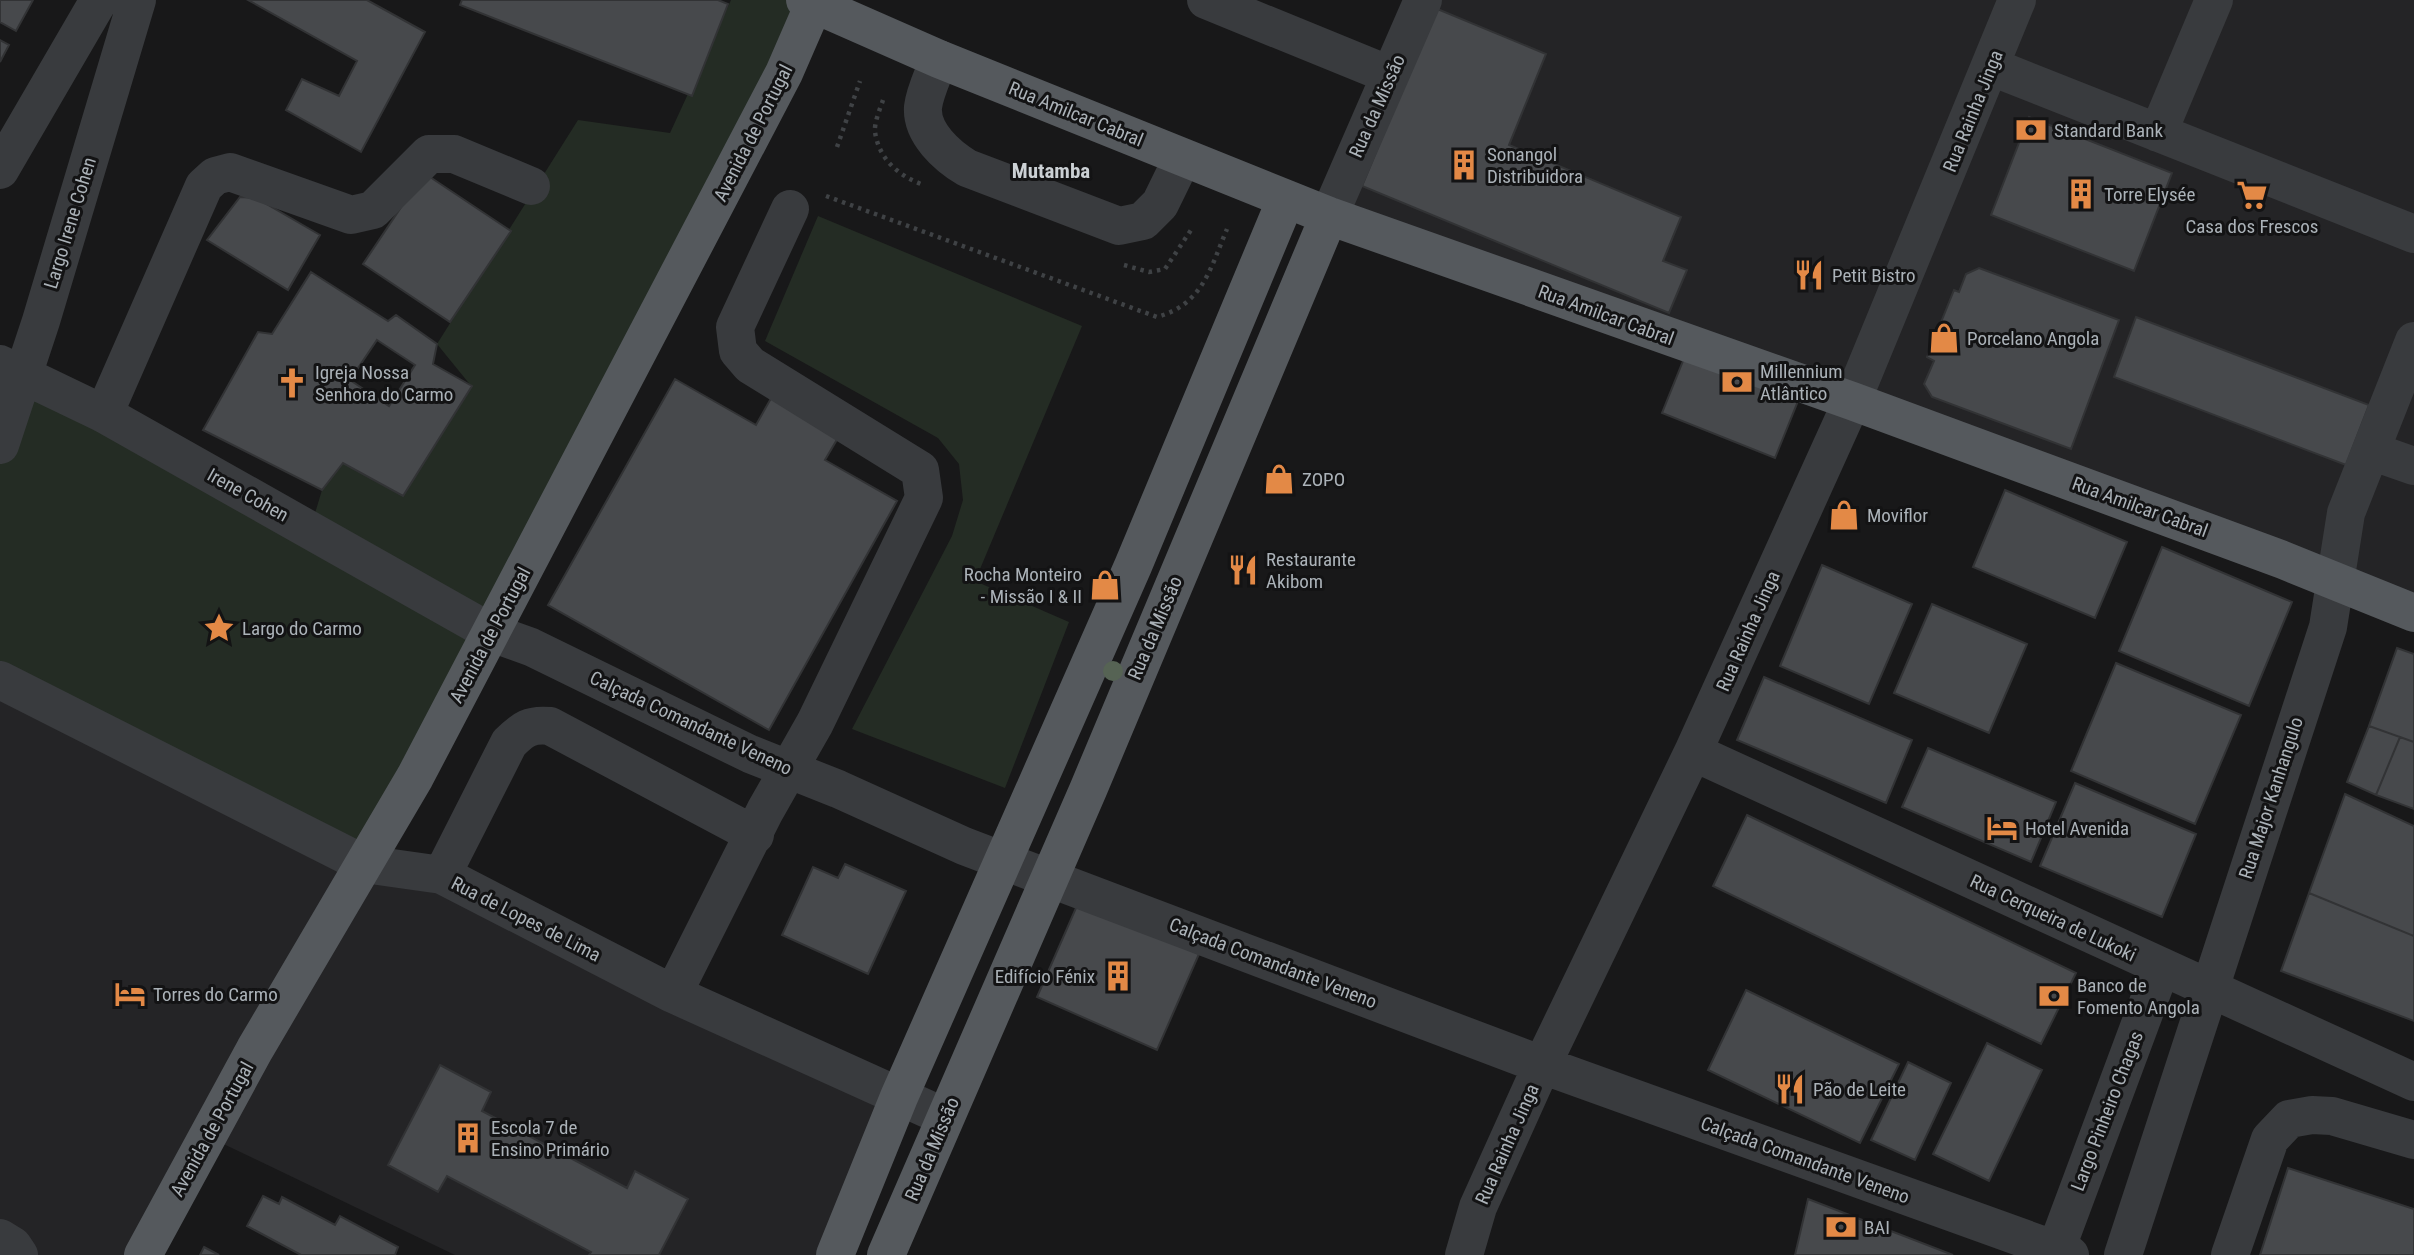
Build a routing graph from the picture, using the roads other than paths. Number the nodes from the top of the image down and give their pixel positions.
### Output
1 (99, 0) edge
2 (137, 0) edge
3 (1206, 0) edge
4 (1423, 0) edge
5 (2017, 0) edge
6 (2214, 0) edge
7 (812, 1) edge
8 (939, 59) junction
9 (1992, 67) junction
10 (1390, 75) junction
11 (2158, 133) junction
12 (1182, 159) junction
13 (0, 170) edge
14 (531, 186) dead end
15 (1286, 199) junction
16 (790, 209) road end
17 (1329, 216) junction
18 (2414, 234) edge
19 (2410, 361) edge
20 (11, 370) edge
21 (1852, 401) junction
22 (104, 414) junction
23 (0, 445) edge
24 (2371, 451) junction
25 (2414, 466) edge
26 (2335, 582) junction
27 (2414, 613) edge
28 (492, 633) junction
29 (0, 680) edge
30 (1693, 752) junction
31 (790, 770) junction
32 (755, 835) junction
33 (1004, 861) junction
34 (363, 864) junction
35 (442, 875) junction
36 (1050, 878) junction
37 (2161, 968) junction
38 (2209, 990) junction
39 (673, 994) junction
40 (1542, 1065) junction
41 (2414, 1082) edge
42 (899, 1097) junction
43 (945, 1117) junction
44 (2414, 1140) edge
45 (0, 1238) edge
46 (2060, 1253) edge
47 (19, 1255) edge
48 (143, 1255) edge
49 (835, 1255) edge
50 (886, 1255) edge
51 (1464, 1255) edge
52 (2123, 1255) edge
53 (2230, 1255) edge

1 - 13 street
2 - 20 street, Largo Irene Cohen
3 - 10 street
4 - 10 street, Rua da Missão
5 - 9 street, Rua Rainha Jinga
6 - 11 street
7 - 8 main road, Rua Amilcar Cabral
7 - 28 main road, Avenida de Portugal
8 - 12 main road, Rua Amilcar Cabral
8 - 12 street
9 - 11 street
9 - 21 street, Rua Rainha Jinga
10 - 17 street, Rua da Missão
11 - 18 street
12 - 15 main road, Rua Amilcar Cabral
14 - 22 street
15 - 17 main road, Rua Amilcar Cabral
15 - 33 main road
16 - 31 street
17 - 21 main road, Rua Amilcar Cabral
17 - 36 main road, Rua da Missão
19 - 24 street, Rua Major Kanhangulo
20 - 22 street, Irene Cohen
20 - 23 street, Largo Irene Cohen
21 - 26 main road, Rua Amilcar Cabral
21 - 30 street, Rua Rainha Jinga
22 - 28 street, Irene Cohen
24 - 25 street
24 - 26 street, Rua Major Kanhangulo
26 - 27 main road, Rua Amilcar Cabral
26 - 38 street, Rua Major Kanhangulo
28 - 31 street, Calçada Comandante Veneno
28 - 34 main road, Avenida de Portugal
29 - 34 street, Rua de Lopes de Lima
30 - 37 street, Rua Cerqueira de Lukoki
30 - 40 street, Rua Rainha Jinga
31 - 32 street
31 - 33 street, Calçada Comandante Veneno
32 - 35 street
32 - 39 street
33 - 36 street, Calçada Comandante Veneno
33 - 42 main road
34 - 35 street, Rua de Lopes de Lima
34 - 48 main road, Avenida de Portugal
35 - 39 street, Rua de Lopes de Lima
36 - 40 street, Calçada Comandante Veneno
36 - 43 main road, Rua da Missão
37 - 38 street, Rua Cerqueira de Lukoki
37 - 46 street, Largo Pinheiro Chagas
38 - 41 street, Rua Cerqueira de Lukoki
38 - 52 street, Rua Major Kanhangulo
39 - 42 street, Rua de Lopes de Lima
40 - 46 street, Calçada Comandante Veneno
40 - 51 street, Rua Rainha Jinga
42 - 43 street, Rua de Lopes de Lima
42 - 49 main road
43 - 50 main road, Rua da Missão
44 - 53 street
45 - 47 street

